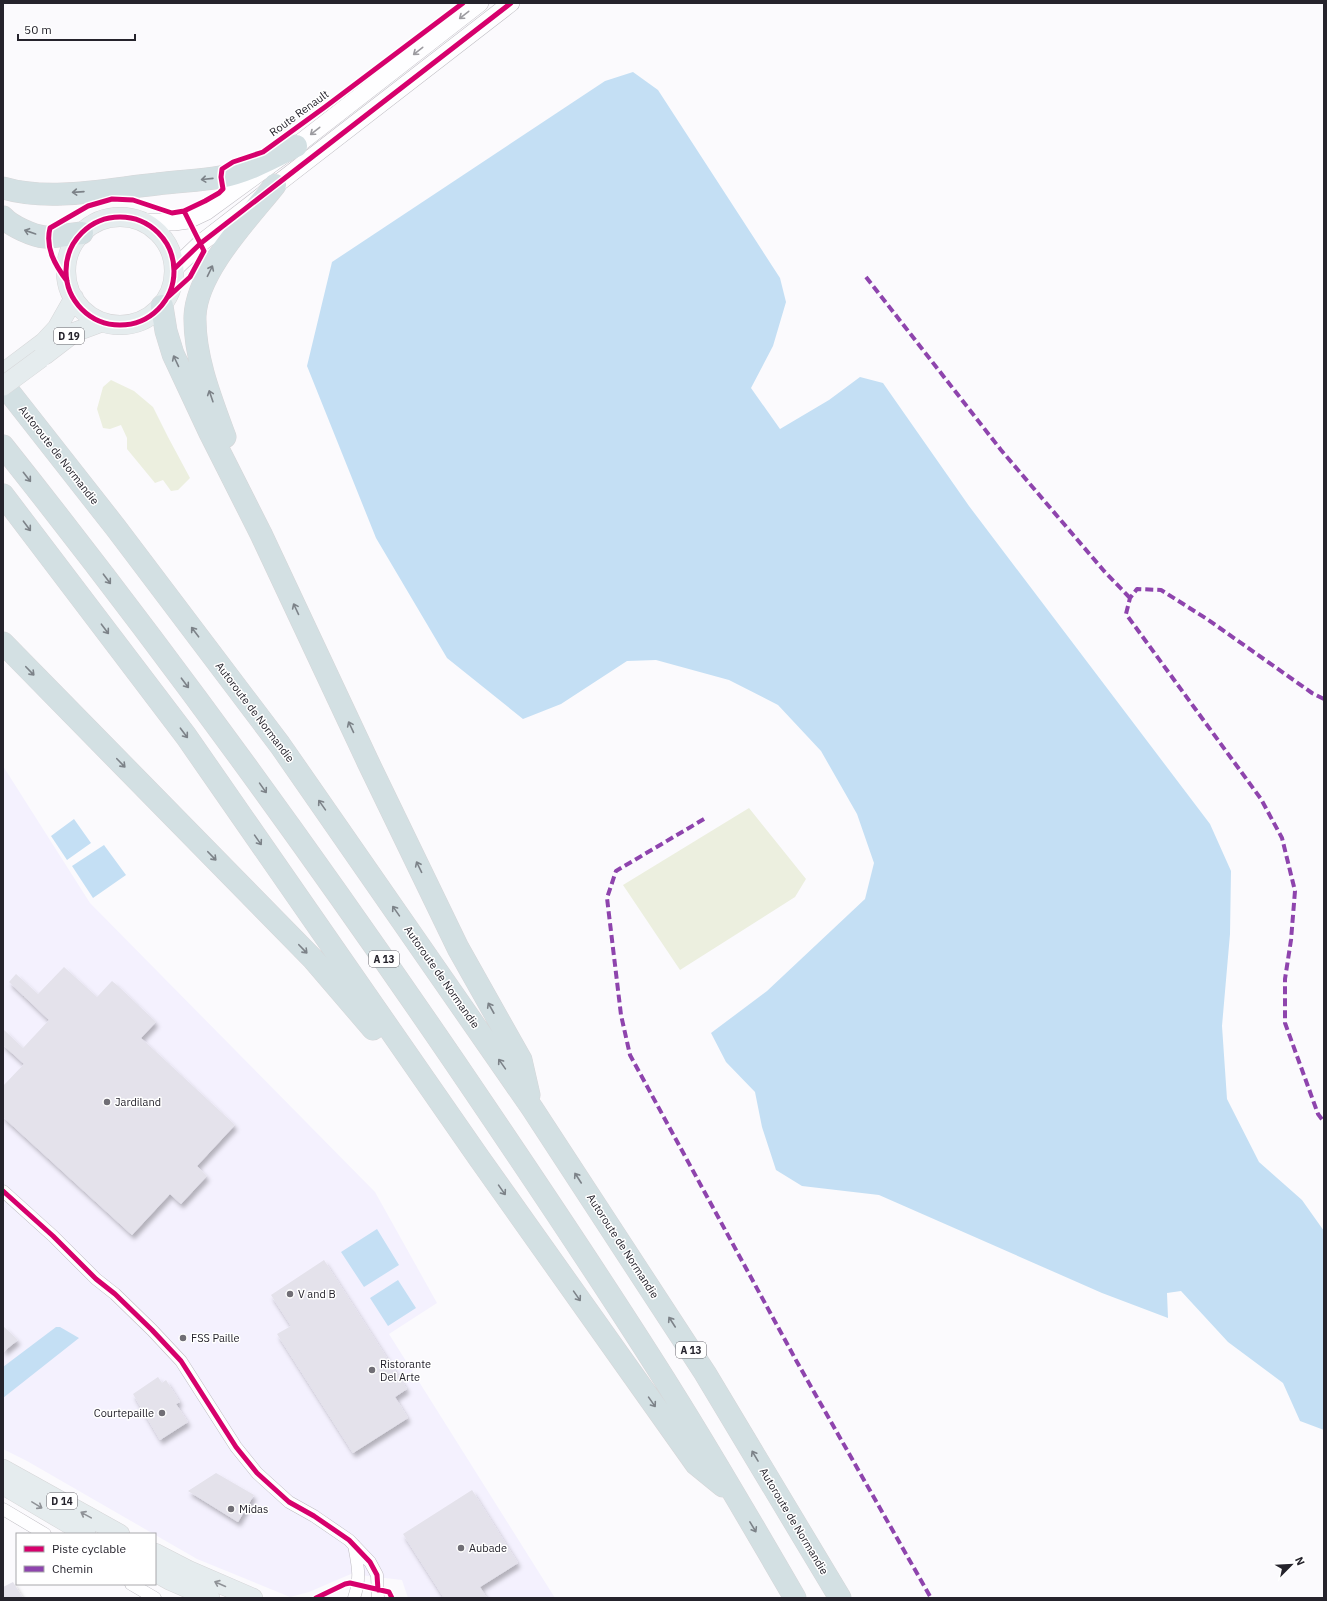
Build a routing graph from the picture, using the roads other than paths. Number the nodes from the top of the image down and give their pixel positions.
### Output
1 (480, 3) edge
2 (511, 3) edge
3 (296, 146) junction
4 (275, 185) junction
5 (3, 188) edge
6 (3, 218) edge
7 (142, 222) junction
8 (82, 233) junction
9 (174, 269) junction
10 (74, 298) junction
11 (162, 306) junction
12 (102, 322) junction
13 (38, 354) junction
14 (3, 373) edge
15 (3, 385) edge
16 (3, 446) edge
17 (3, 495) edge
18 (261, 534) junction
19 (3, 643) edge
20 (532, 1108) junction
21 (479, 1158) junction
22 (3, 1191) edge
23 (3, 1469) edge
24 (3, 1485) edge
25 (734, 1494) junction
26 (3, 1509) edge
27 (43, 1533) edge
28 (84, 1533) edge
29 (118, 1533) edge
30 (354, 1544) junction
31 (156, 1553) edge
32 (156, 1573) edge
33 (133, 1585) edge
34 (155, 1598) edge
35 (210, 1598) edge
36 (253, 1598) edge
37 (354, 1598) edge
38 (378, 1598) edge
39 (795, 1598) edge
40 (840, 1598) edge

1 -> 3 street
2 - 4 street
3 -> 5 highway
3 - 7 street
4 - 9 street
18 -> 4 highway
8 -> 6 highway
7 - 8 main road
7 - 9 main road
8 - 10 main road
9 - 11 main road
10 - 12 main road
10 - 13 main road, D 19
11 - 12 main road
18 -> 11 highway
12 - 13 main road, D 19
13 - 14 main road, D 19
13 - 15 main road, D 19, bridge
20 -> 15 highway, Autoroute de Normandie / A 13
16 -> 25 highway, A 13
17 -> 21 highway
20 -> 18 highway
19 -> 21 highway
40 -> 20 highway, Autoroute de Normandie / A 13
21 -> 25 highway
22 - 30 street
29 -> 23 main road, D 14
24 -> 28 main road, D 14
25 -> 39 highway, A 13
26 - 27 street
30 - 37 street
30 - 38 street
36 -> 31 main road
32 - 35 main road
33 - 34 street

